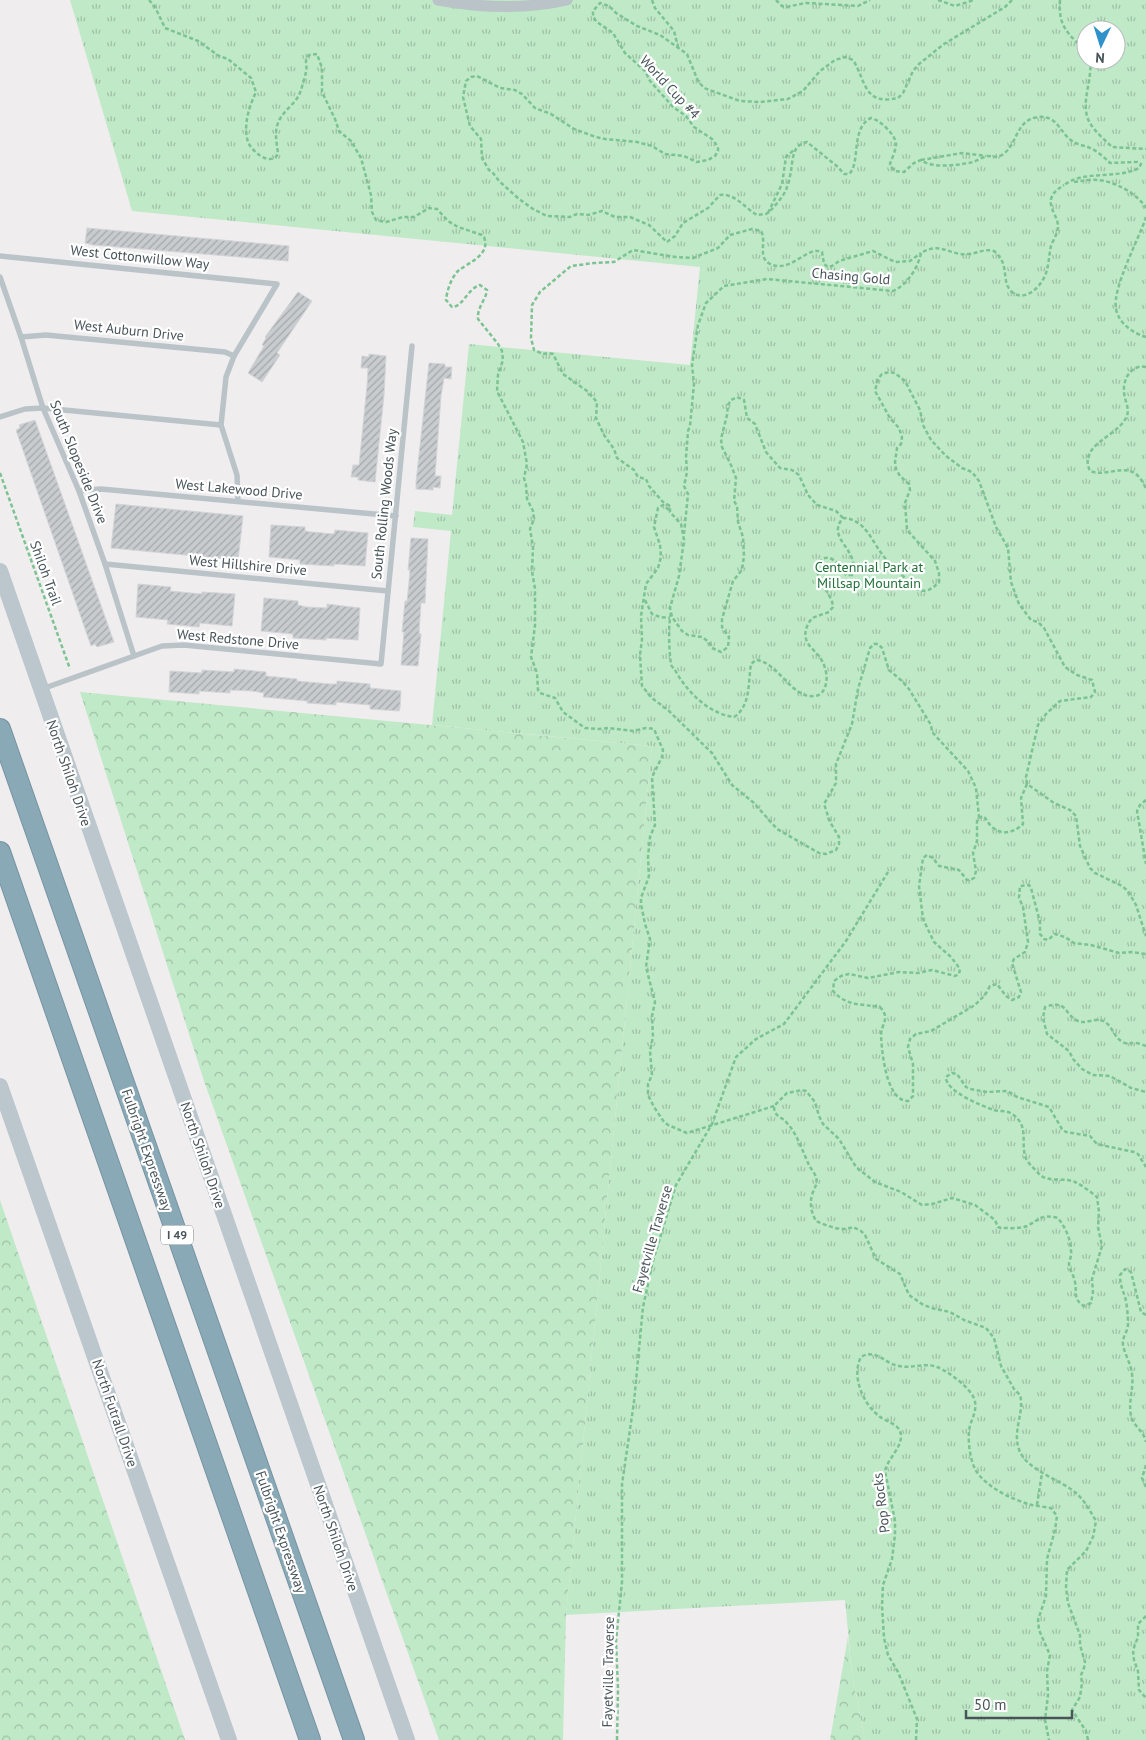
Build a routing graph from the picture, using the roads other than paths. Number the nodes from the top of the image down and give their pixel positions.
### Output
1 (438, 0) edge
2 (567, 0) edge
3 (0, 256) edge
4 (0, 277) edge
5 (21, 337) junction
6 (412, 346) dead end
7 (234, 356) junction
8 (43, 408) junction
9 (0, 417) edge
10 (221, 425) junction
11 (79, 491) junction
12 (238, 501) junction
13 (396, 516) junction
14 (105, 564) junction
15 (0, 571) edge
16 (388, 591) junction
17 (134, 656) junction
18 (381, 664) joint
19 (40, 690) junction
20 (0, 729) edge
21 (0, 852) edge
22 (0, 1086) edge
23 (229, 1740) edge
24 (310, 1740) edge
25 (354, 1740) edge
26 (407, 1740) edge

1 - 2 street
3 - 7 lane, West Cottonwillow Way
4 - 5 lane, South Slopeside Drive
5 - 7 lane, West Auburn Drive
5 - 8 lane, South Slopeside Drive
6 - 13 lane, South Rolling Woods Way
7 - 10 lane
8 - 9 lane
8 - 10 lane
8 - 11 lane, South Slopeside Drive
10 - 12 lane
11 - 12 lane, West Lakewood Drive
11 - 14 lane, South Slopeside Drive
12 - 13 lane, West Lakewood Drive
13 - 16 lane, South Rolling Woods Way
14 - 16 lane, West Hillshire Drive
14 - 17 lane, South Slopeside Drive
15 - 19 main road, North Shiloh Drive
16 - 18 lane, South Rolling Woods Way
17 - 18 lane, West Redstone Drive
17 - 19 lane, West Redstone Drive
19 - 26 main road, North Shiloh Drive
20 - 25 highway, Fulbright Expressway / I 49
21 - 24 highway
22 - 23 main road, North Futrall Drive

